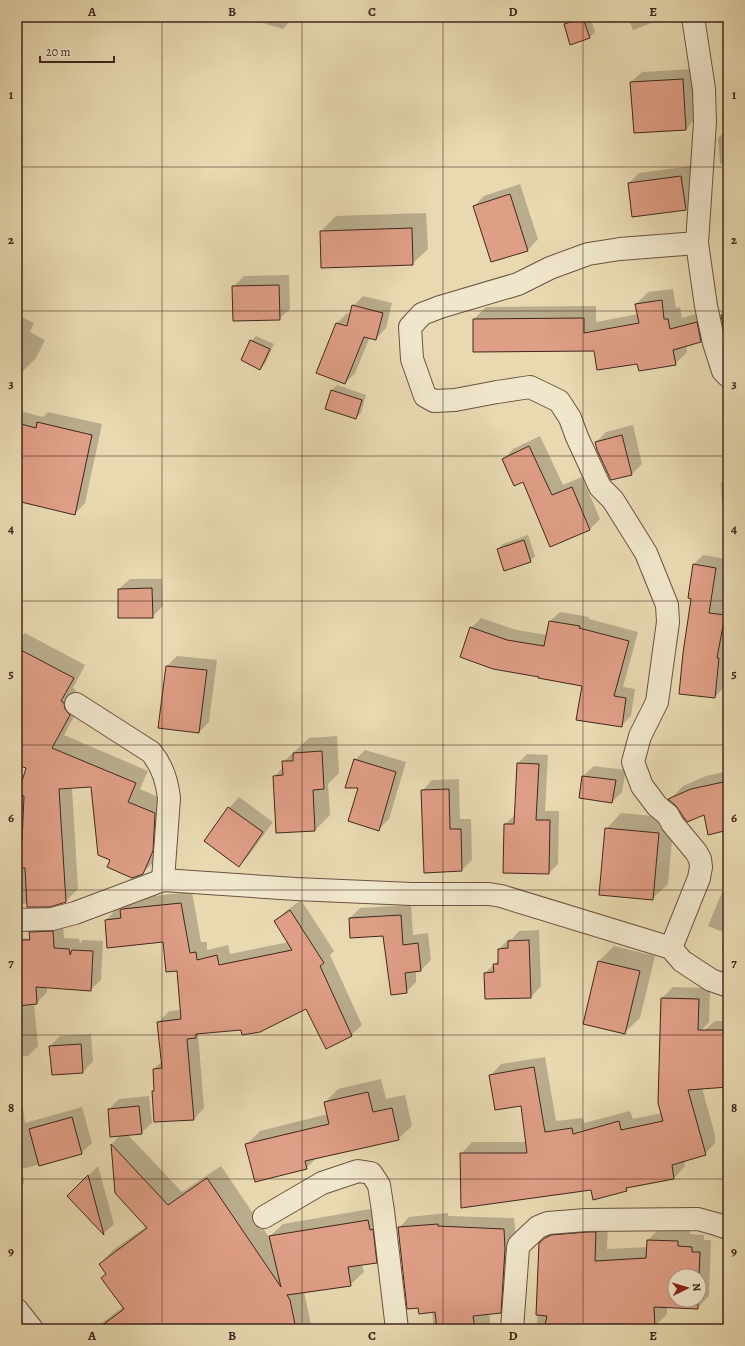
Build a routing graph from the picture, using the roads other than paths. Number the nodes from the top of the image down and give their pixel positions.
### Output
1 (693, 17) edge
2 (697, 243) junction
3 (728, 376) edge
4 (76, 704) dead end
5 (163, 880) junction
6 (17, 920) edge
7 (671, 948) junction
8 (728, 986) edge
9 (264, 1217) dead end
10 (728, 1228) edge
11 (17, 1310) edge
12 (32, 1329) edge
13 (397, 1329) edge
14 (512, 1329) edge

1 - 2 street
2 - 3 street
2 - 7 street
4 - 5 street
5 - 6 street
5 - 7 street
7 - 8 street
9 - 13 street
10 - 14 street
11 - 12 street

